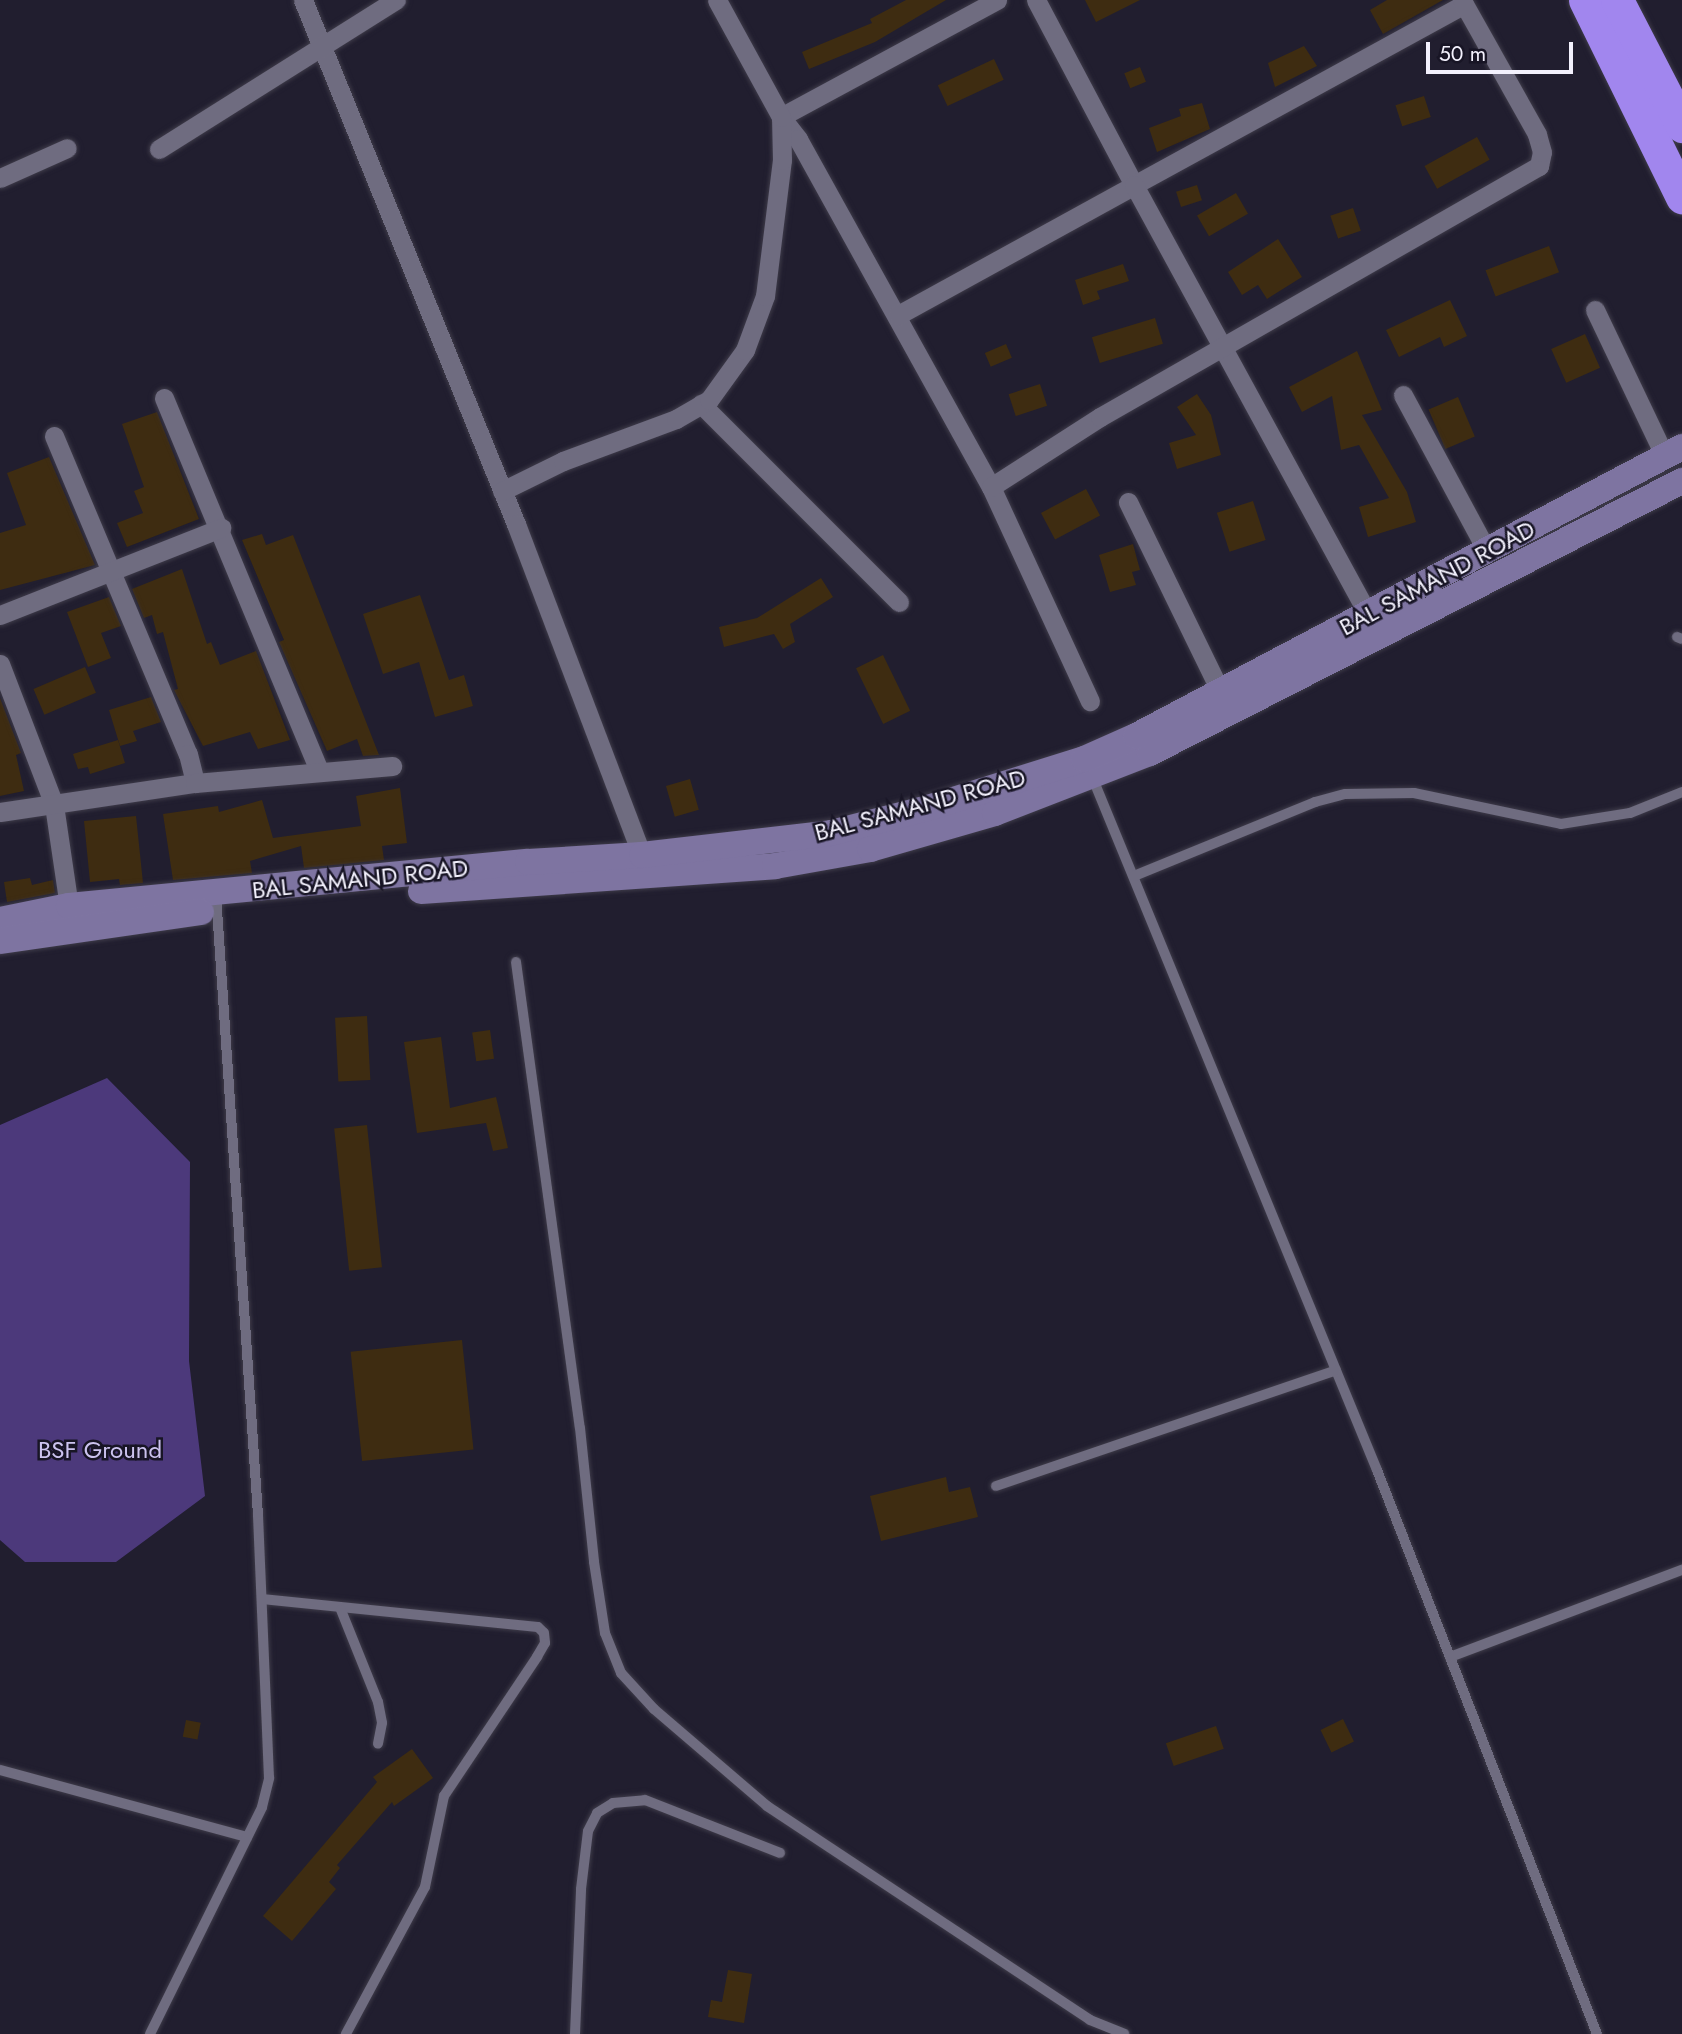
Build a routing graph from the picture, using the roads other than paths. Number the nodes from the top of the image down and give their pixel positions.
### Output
1 (303, 0) edge
2 (396, 0) edge
3 (717, 0) edge
4 (996, 0) edge
5 (1036, 0) edge
6 (1585, 0) edge
7 (1617, 0) edge
8 (1463, 2) edge
9 (974, 5) edge
10 (323, 48) junction
11 (781, 117) junction
12 (1682, 126) edge
13 (67, 148) dead end
14 (159, 149) dead end
15 (0, 178) edge
16 (1134, 186) junction
17 (1682, 197) edge
18 (1595, 310) dead end
19 (898, 315) junction
20 (1221, 347) junction
21 (1403, 395) dead end
22 (164, 398) dead end
23 (701, 404) junction
24 (54, 436) dead end
25 (1673, 452) edge
26 (1682, 481) edge
27 (991, 487) junction
28 (502, 491) junction
29 (1128, 502) dead end
30 (221, 527) junction
31 (1487, 551) junction
32 (108, 570) junction
33 (899, 602) dead end
34 (0, 615) edge
35 (1373, 625) junction
36 (0, 664) edge
37 (1220, 691) junction
38 (1090, 701) dead end
39 (392, 766) dead end
40 (319, 769) junction
41 (1093, 779) junction
42 (195, 783) junction
43 (1682, 792) edge
44 (54, 805) junction
45 (0, 811) edge
46 (642, 855) junction
47 (1134, 876) junction
48 (217, 901) junction
49 (69, 906) junction
50 (0, 920) edge
51 (0, 941) edge
52 (516, 962) dead end
53 (1336, 1370) junction
54 (996, 1486) dead end
55 (1682, 1570) edge
56 (262, 1599) junction
57 (341, 1609) junction
58 (1450, 1657) junction
59 (378, 1744) dead end
60 (0, 1770) edge
61 (247, 1837) junction
62 (780, 1853) dead end
63 (150, 2034) edge
64 (346, 2034) edge
65 (575, 2034) edge
66 (1124, 2034) edge
67 (1597, 2034) edge

1 - 10 street
2 - 10 street
3 - 11 street
4 - 9 street
5 - 16 street
6 - 17 highway
7 - 12 highway
8 - 16 street
8 - 20 street
9 - 11 street
10 - 14 street
10 - 28 street
11 - 19 street
11 - 23 street
13 - 15 street
16 - 19 street
16 - 20 street
18 - 25 street
19 - 27 street
20 - 27 street
20 - 35 street
21 - 31 street
22 - 30 street
23 - 28 street
23 - 33 street
24 - 32 street
25 - 31 main road, BAL SAMAND ROAD
26 - 35 main road, BAL SAMAND ROAD
27 - 38 street
28 - 46 street
29 - 37 street
30 - 32 street
30 - 40 street
31 - 35 main road, BAL SAMAND ROAD
32 - 34 street
32 - 42 street
35 - 37 main road, BAL SAMAND ROAD
35 - 41 main road, BAL SAMAND ROAD
36 - 44 street
37 - 46 main road, BAL SAMAND ROAD
39 - 40 street
40 - 42 street
41 - 47 lane
41 - 48 main road, BAL SAMAND ROAD
42 - 44 street
43 - 47 lane
44 - 45 street
44 - 49 street
46 - 48 main road, BAL SAMAND ROAD
47 - 53 lane
48 - 49 main road, BAL SAMAND ROAD
48 - 51 main road, BAL SAMAND ROAD
48 - 56 lane
49 - 50 main road, BAL SAMAND ROAD
52 - 66 lane
53 - 54 lane
53 - 58 lane
55 - 58 lane
56 - 57 lane
56 - 61 lane
57 - 59 lane
57 - 64 lane
58 - 67 lane
60 - 61 lane
61 - 63 lane
62 - 65 lane

